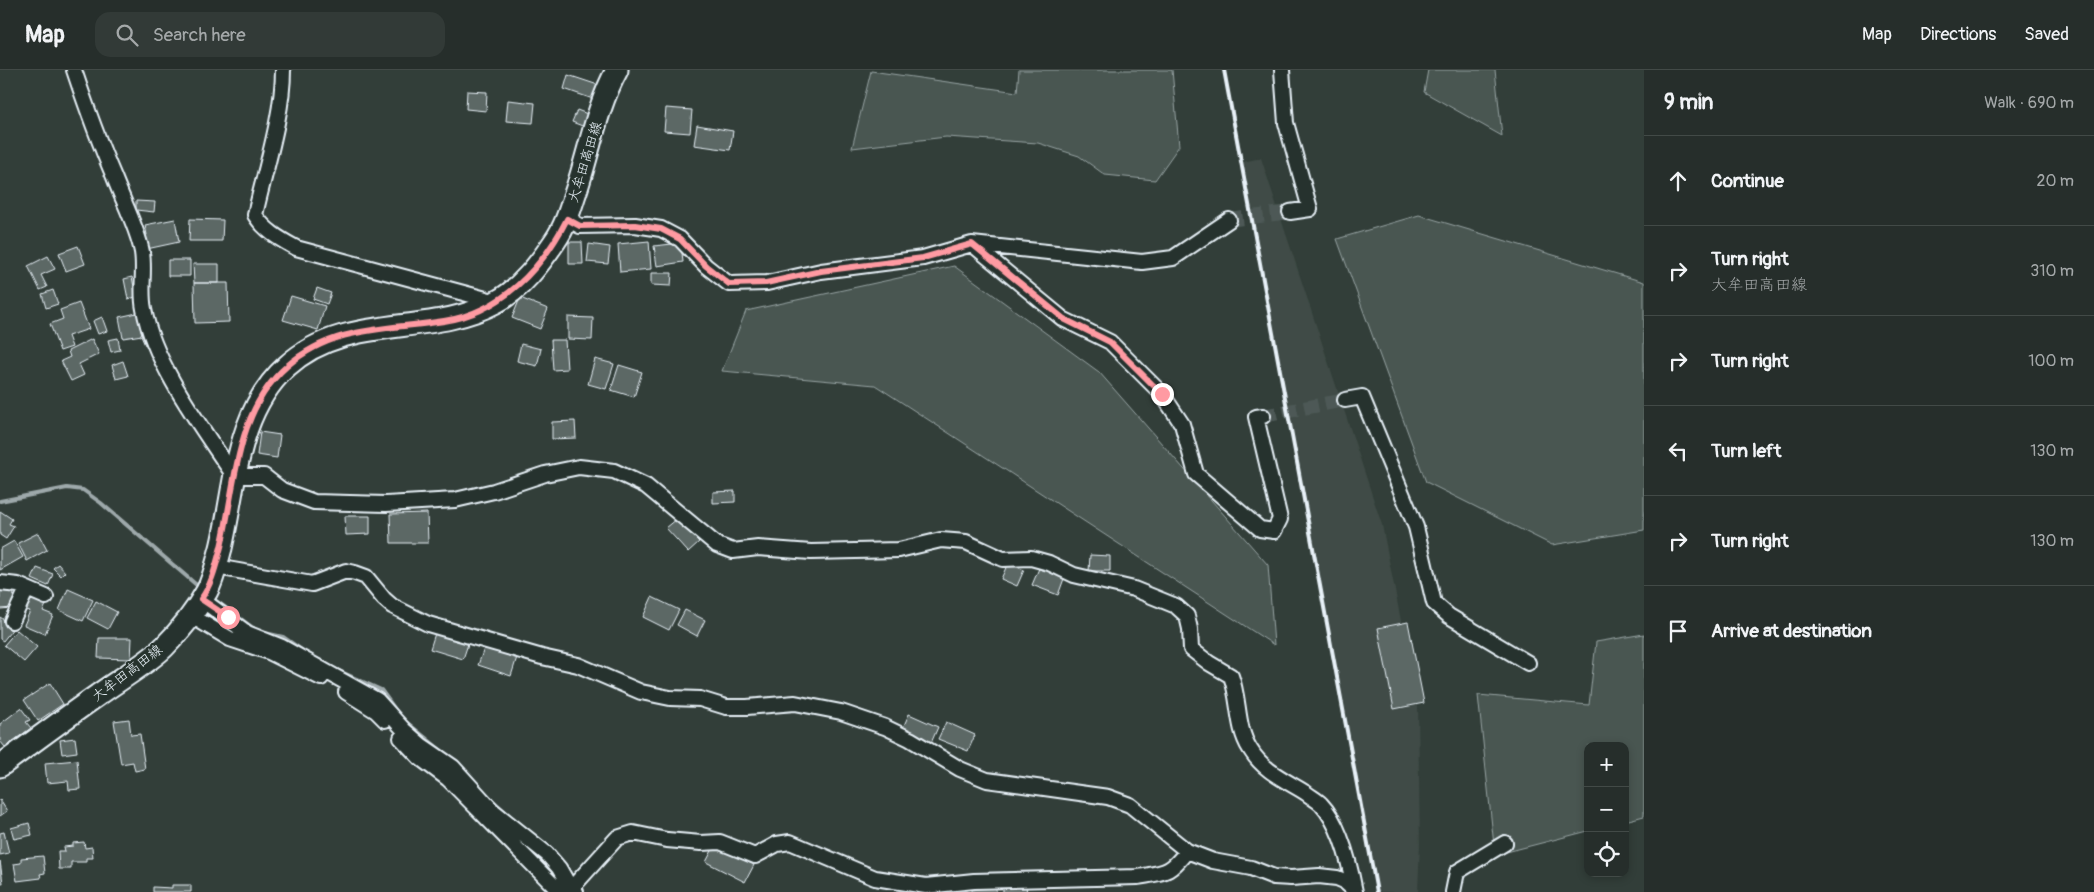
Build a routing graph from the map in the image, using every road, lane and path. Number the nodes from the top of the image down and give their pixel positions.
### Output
1 (74, 70) edge
2 (283, 70) edge
3 (617, 70) edge
4 (1282, 70) edge
5 (1290, 212) tunnel mouth
6 (567, 219) junction
7 (1229, 220) tunnel mouth
8 (972, 244) junction
9 (498, 302) junction
10 (1345, 400) tunnel mouth
11 (1263, 416) dead end
12 (234, 476) junction
13 (216, 567) junction
14 (0, 584) edge
15 (27, 589) junction
16 (46, 596) dead end
17 (196, 607) junction
18 (12, 621) dead end
19 (1528, 663) dead end
20 (0, 766) edge
21 (1505, 843) dead end
22 (1187, 851) junction
23 (569, 891) edge
24 (1355, 892) edge
25 (1453, 892) edge

1 - 12 street
2 - 9 street
3 - 6 main road, 大牟田高田線
4 - 5 street
6 - 8 street
6 - 9 main road, 大牟田高田線
7 - 8 street
8 - 11 street
9 - 12 main road, 大牟田高田線
10 - 19 street
12 - 13 main road, 大牟田高田線
12 - 24 street
13 - 17 main road, 大牟田高田線
13 - 22 street
14 - 15 street
15 - 16 street
15 - 18 street
17 - 20 main road, 大牟田高田線
17 - 23 street
17 - 23 street
21 - 25 street
22 - 23 street
22 - 24 street

